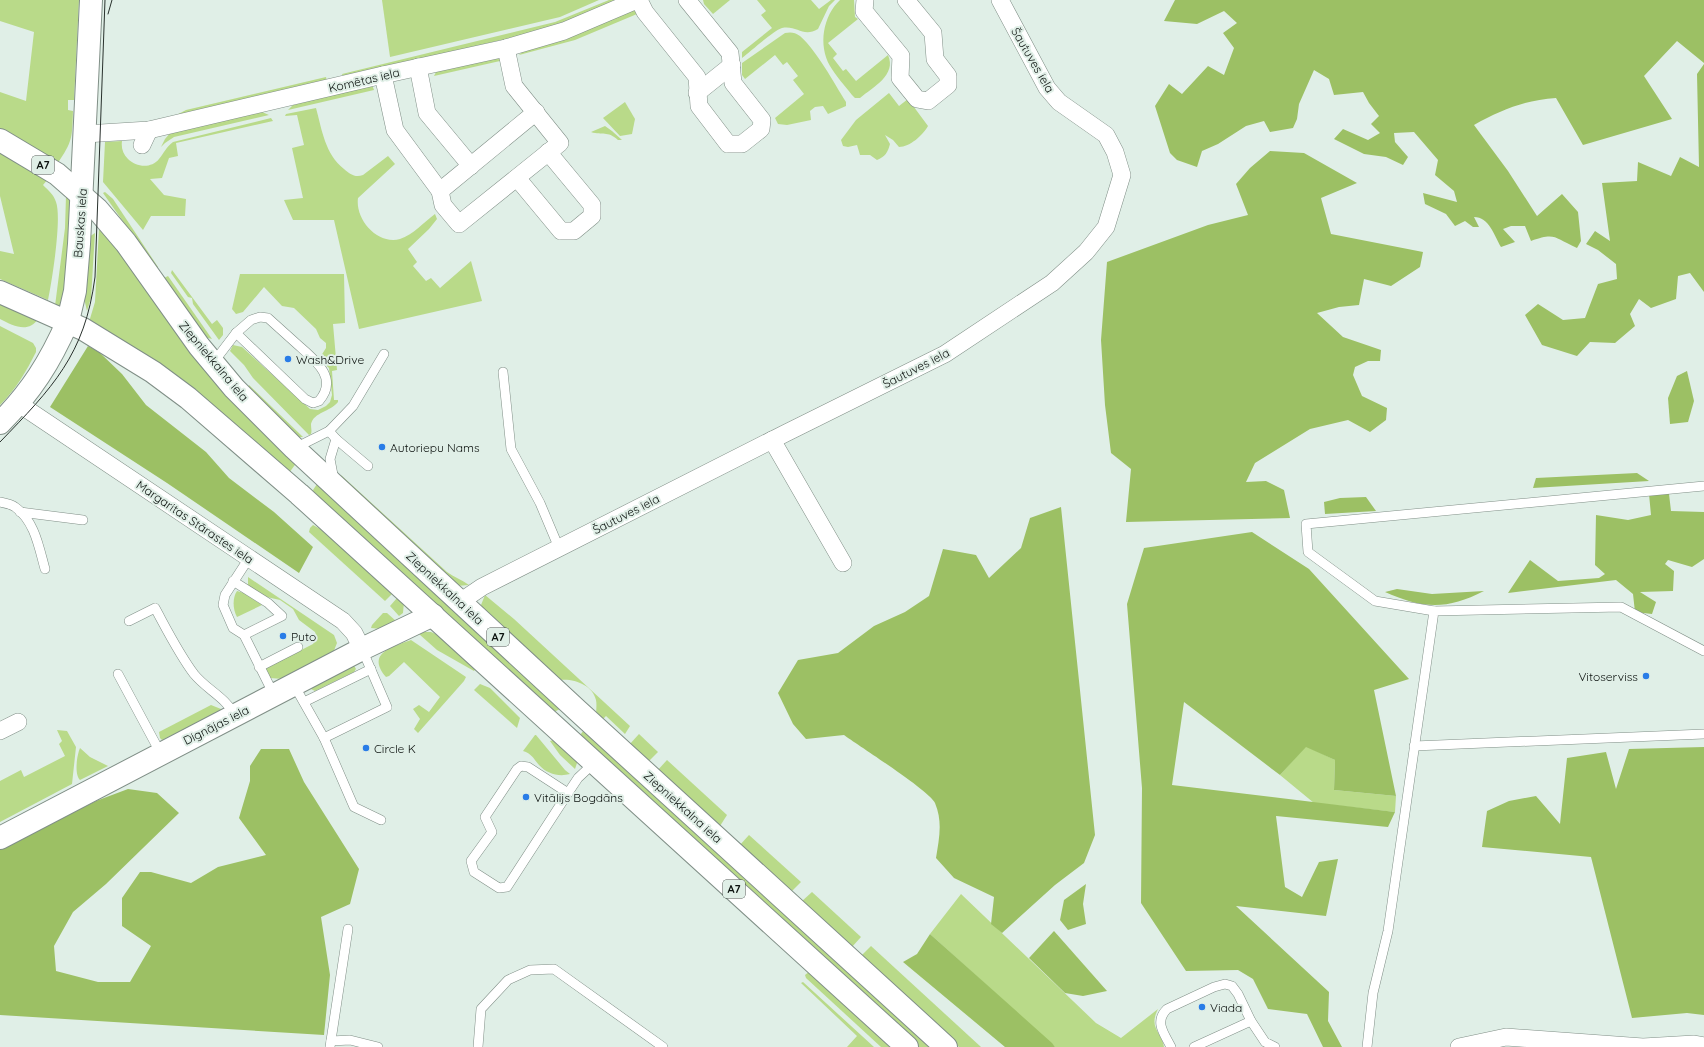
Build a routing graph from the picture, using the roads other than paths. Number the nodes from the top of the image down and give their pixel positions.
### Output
1 (91, 0) edge
2 (638, 0) edge
3 (687, 0) edge
4 (865, 0) edge
5 (906, 0) edge
6 (1000, 0) edge
7 (506, 48) junction
8 (732, 65) junction
9 (418, 67) junction
10 (384, 75) junction
11 (697, 93) junction
12 (536, 112) junction
13 (85, 134) junction
14 (0, 140) edge
15 (548, 152) junction
16 (471, 166) junction
17 (517, 178) junction
18 (440, 191) junction
19 (83, 196) junction
20 (0, 292) edge
21 (68, 321) junction
22 (236, 333) junction
23 (384, 354) dead end
24 (213, 363) junction
25 (503, 372) dead end
26 (19, 404) junction
27 (0, 423) edge
28 (329, 431) junction
29 (336, 439) junction
30 (772, 440) junction
31 (294, 448) junction
32 (368, 466) dead end
33 (318, 471) junction
34 (1704, 486) edge
35 (336, 487) junction
36 (299, 494) junction
37 (0, 502) edge
38 (20, 512) junction
39 (82, 520) dead end
40 (559, 548) junction
41 (249, 558) junction
42 (843, 563) dead end
43 (45, 569) dead end
44 (233, 581) junction
45 (460, 602) junction
46 (1434, 611) junction
47 (433, 615) junction
48 (129, 621) dead end
49 (244, 635) junction
50 (298, 647) dead end
51 (362, 649) junction
52 (1704, 651) edge
53 (259, 667) junction
54 (371, 669) junction
55 (118, 674) dead end
56 (299, 693) junction
57 (274, 695) junction
58 (578, 711) junction
59 (235, 715) junction
60 (18, 722) dead end
61 (0, 732) edge
62 (561, 732) junction
63 (1704, 734) edge
64 (324, 738) junction
65 (1414, 746) junction
66 (161, 754) junction
67 (595, 762) junction
68 (568, 792) junction
69 (381, 820) dead end
70 (0, 838) edge
71 (348, 929) dead end
72 (1251, 1021) junction
73 (330, 1044) edge
74 (1704, 1046) edge
75 (378, 1047) edge
76 (478, 1047) edge
77 (663, 1047) edge
78 (906, 1047) edge
79 (946, 1047) edge
80 (1172, 1047) edge
81 (1194, 1047) edge
82 (1275, 1047) edge
83 (1367, 1047) edge
84 (1459, 1047) edge

1 - 13 main road, Bauskas iela
2 - 7 street, Komētas iela
2 - 11 street
3 - 8 street
4 - 5 street
6 - 30 street, Šautuves iela
7 - 9 street, Komētas iela
7 - 12 street
8 - 11 street
8 - 11 street
9 - 10 street, Komētas iela
9 - 16 street
10 - 13 street, Komētas iela
10 - 18 street
12 - 15 street
12 - 16 street
13 - 19 main road, Bauskas iela
14 - 19 main road, A7
15 - 17 street
15 - 17 street
16 - 18 street
17 - 18 street
19 - 21 main road, Bauskas iela
19 - 24 main road, Ziepniekkalna iela / A7
20 - 21 main road, A7
21 - 26 main road, Bauskas iela
21 - 36 main road, A7
22 - 22 lane
22 - 24 lane
23 - 28 lane
24 - 31 main road, Ziepniekkalna iela / A7
25 - 40 lane
26 - 27 main road, Bauskas iela
26 - 41 street, Margaritas Stārastes iela
28 - 29 lane
28 - 31 lane
29 - 32 lane
29 - 35 lane
30 - 40 street, Šautuves iela
30 - 42 street
31 - 33 main road, Ziepniekkalna iela / A7
33 - 35 main road, Ziepniekkalna iela / A7
33 - 36 main road
34 - 46 lane
35 - 45 main road, Ziepniekkalna iela / A7
36 - 47 main road, A7
37 - 38 lane
38 - 39 lane
38 - 43 lane
40 - 45 street, Šautuves iela
41 - 44 lane
41 - 51 street, Margaritas Stārastes iela
44 - 49 lane
44 - 49 lane
45 - 58 main road, Ziepniekkalna iela / A7
46 - 52 lane
46 - 65 lane
47 - 51 main road, Dignājas iela
47 - 62 main road, A7
48 - 59 lane
49 - 53 lane
50 - 53 lane
51 - 54 lane
51 - 56 main road, Dignājas iela
53 - 57 lane
54 - 56 lane
54 - 64 lane
55 - 66 lane
56 - 57 main road, Dignājas iela
56 - 64 lane
57 - 59 main road, Dignājas iela
58 - 62 main road
58 - 79 main road, Ziepniekkalna iela / A7
59 - 66 main road, Dignājas iela
60 - 61 street
62 - 67 main road, A7
63 - 65 lane
64 - 69 lane
65 - 83 lane
66 - 70 main road, Dignājas iela
67 - 68 lane
67 - 78 main road, A7
68 - 68 lane
71 - 73 lane
72 - 80 lane
72 - 81 lane
72 - 82 lane
73 - 75 lane
74 - 84 street
76 - 77 lane

